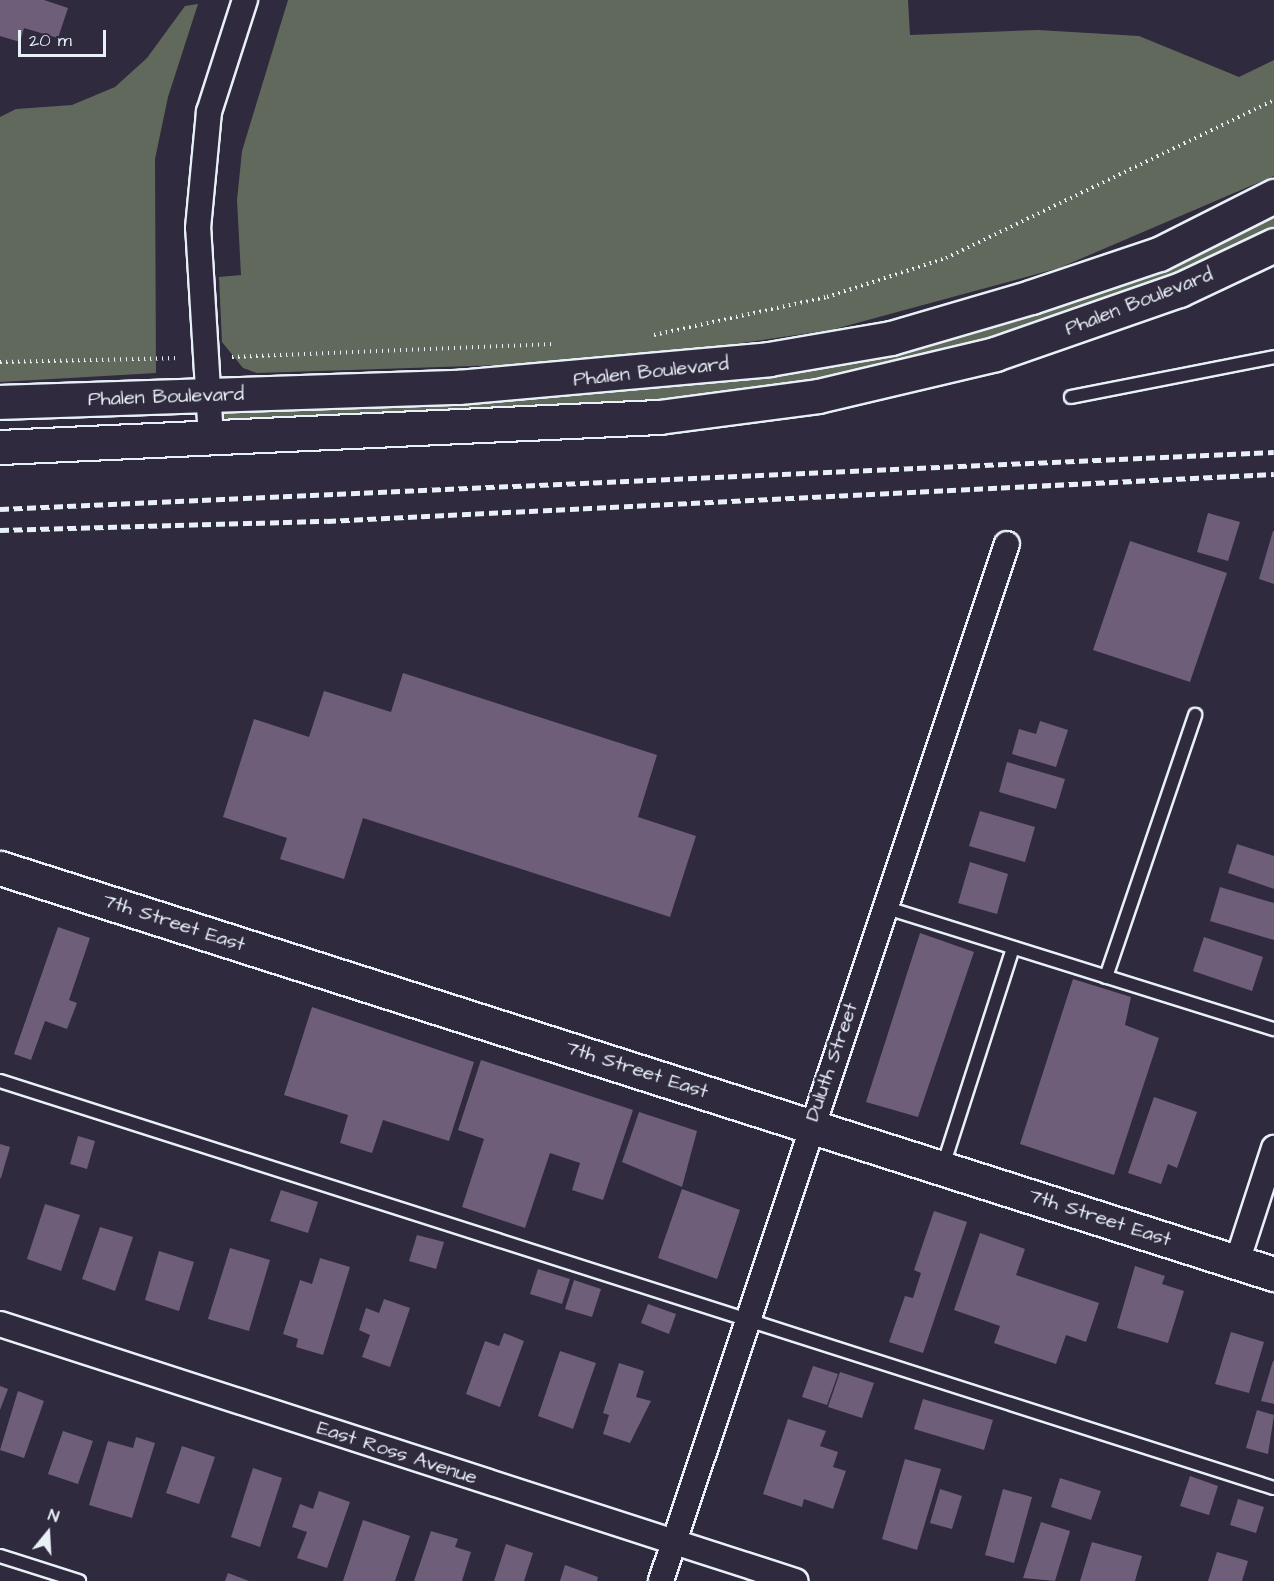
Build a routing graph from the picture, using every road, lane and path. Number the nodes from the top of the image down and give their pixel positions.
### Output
1 (245, 0) edge
2 (1274, 100) edge
3 (1274, 196) edge
4 (1274, 245) edge
5 (650, 336) dead end
6 (559, 344) dead end
7 (1274, 357) edge
8 (203, 358) junction
9 (0, 362) edge
10 (206, 395) junction
11 (1071, 397) dead end
12 (0, 402) edge
13 (211, 438) junction
14 (0, 447) edge
15 (1007, 544) dead end
16 (1195, 715) dead end
17 (0, 868) edge
18 (885, 907) junction
19 (1013, 948) junction
20 (1107, 977) junction
21 (1274, 1029) edge
22 (0, 1082) edge
23 (810, 1126) junction
24 (1274, 1148) edge
25 (942, 1167) junction
26 (1237, 1262) junction
27 (1274, 1274) edge
28 (746, 1323) junction
29 (0, 1324) edge
30 (1274, 1488) edge
31 (674, 1543) junction
32 (0, 1556) edge
33 (79, 1581) edge
34 (661, 1581) edge
35 (795, 1581) edge

1 - 8 street
2 - 5 path
3 - 10 main road, Phalen Boulevard
4 - 13 main road, Phalen Boulevard
6 - 8 path
7 - 11 lane
8 - 9 path
8 - 10 street
10 - 12 main road, Phalen Boulevard
10 - 13 street
13 - 14 main road, Phalen Boulevard
15 - 18 street, Duluth Street
16 - 20 lane
17 - 23 main road, 7th Street East
18 - 19 lane
18 - 23 street, Duluth Street
19 - 20 lane
19 - 25 lane
20 - 21 lane
22 - 28 lane
23 - 25 main road, 7th Street East
23 - 28 street, Duluth Street
24 - 26 street
25 - 26 main road, 7th Street East
26 - 27 main road, 7th Street East
28 - 30 lane
28 - 31 street, Duluth Street
29 - 31 street, East Ross Avenue
31 - 34 street, Duluth Street
31 - 35 street, East Ross Avenue
32 - 33 lane

